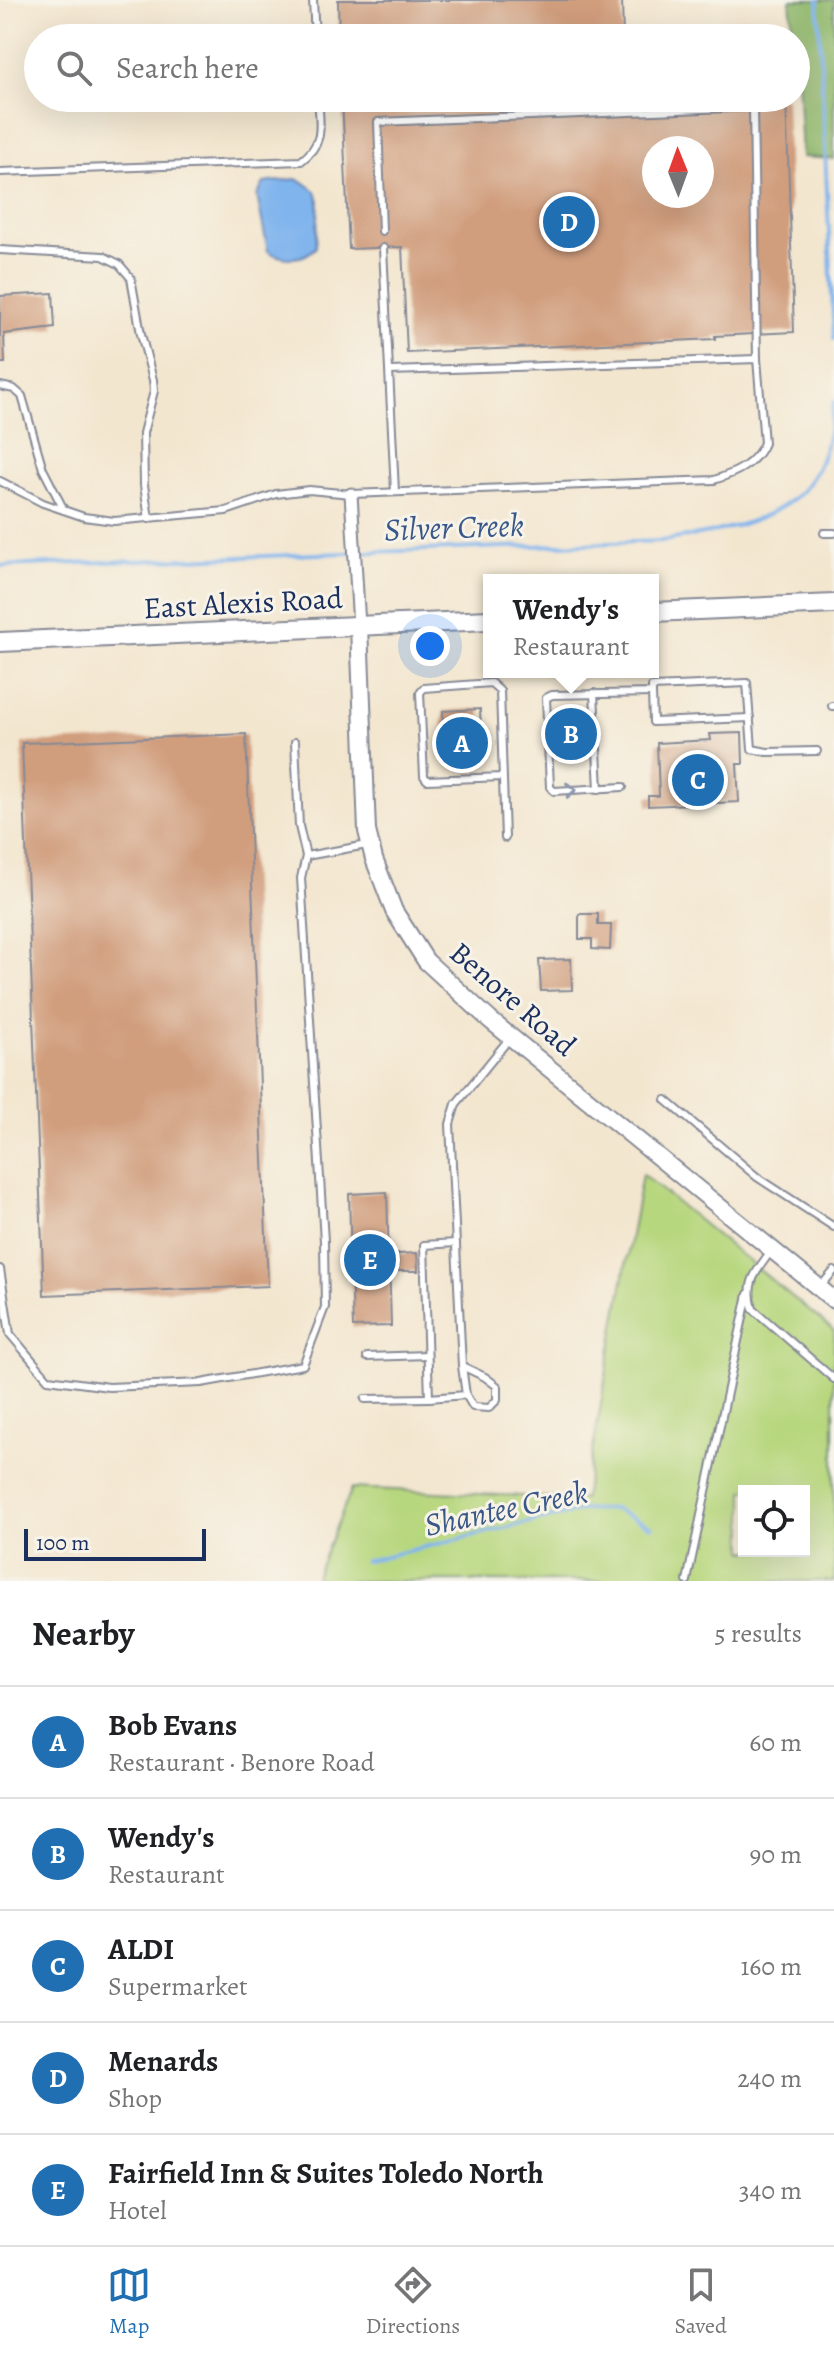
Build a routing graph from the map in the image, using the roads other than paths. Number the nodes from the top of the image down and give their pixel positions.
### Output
1 (313, 0) edge
2 (314, 24) edge
3 (318, 112) edge
4 (628, 112) edge
5 (753, 112) edge
6 (0, 172) edge
7 (382, 231) dead end
8 (383, 248) dead end
9 (0, 250) edge
10 (757, 359) junction
11 (390, 371) junction
12 (0, 386) edge
13 (0, 481) edge
14 (395, 492) junction
15 (351, 494) junction
16 (64, 510) junction
17 (149, 519) junction
18 (824, 533) dead end
19 (834, 533) edge
20 (834, 604) edge
21 (659, 612) edge
22 (483, 620) edge
23 (359, 626) junction
24 (0, 642) edge
25 (594, 693) junction
26 (652, 693) junction
27 (750, 718) junction
28 (295, 742) dead end
29 (817, 751) dead end
30 (503, 777) junction
31 (623, 787) dead end
32 (599, 789) junction
33 (505, 838) dead end
34 (370, 844) junction
35 (306, 856) junction
36 (511, 1037) junction
37 (666, 1100) dead end
38 (834, 1227) edge
39 (456, 1243) junction
40 (773, 1249) junction
41 (0, 1269) edge
42 (834, 1271) edge
43 (819, 1288) junction
44 (748, 1294) junction
45 (834, 1300) edge
46 (427, 1355) junction
47 (367, 1357) dead end
48 (462, 1366) junction
49 (834, 1379) edge
50 (466, 1395) junction
51 (429, 1398) junction
52 (365, 1399) dead end
53 (687, 1581) edge

1 - 2 lane
3 - 6 lane
4 - 7 lane
5 - 10 lane
8 - 11 lane
9 - 17 lane
10 - 11 lane
10 - 14 lane
11 - 14 lane
12 - 16 lane
13 - 16 lane
14 - 15 lane
15 - 17 lane
15 - 23 street
16 - 17 lane
18 - 19 lane
20 - 21 main road
22 - 23 main road, East Alexis Road
23 - 24 main road, East Alexis Road
23 - 34 main road, Benore Road
25 - 26 lane
25 - 32 lane
25 -> 32 lane
26 - 27 lane
26 - 27 lane
27 - 29 lane
28 - 35 lane
30 - 30 lane
30 - 33 lane
31 - 32 lane
34 - 35 lane
34 - 36 main road, Benore Road
35 - 41 lane
36 - 39 lane
36 - 40 main road, Benore Road
37 - 38 lane
39 - 46 lane
39 - 48 lane
40 - 43 main road, Benore Road
40 - 44 lane
42 - 43 lane
43 - 45 main road, Benore Road
44 - 49 lane
44 - 53 lane
46 - 47 lane
46 - 51 lane
48 - 50 lane
48 - 50 lane
50 - 51 lane
51 - 52 lane

